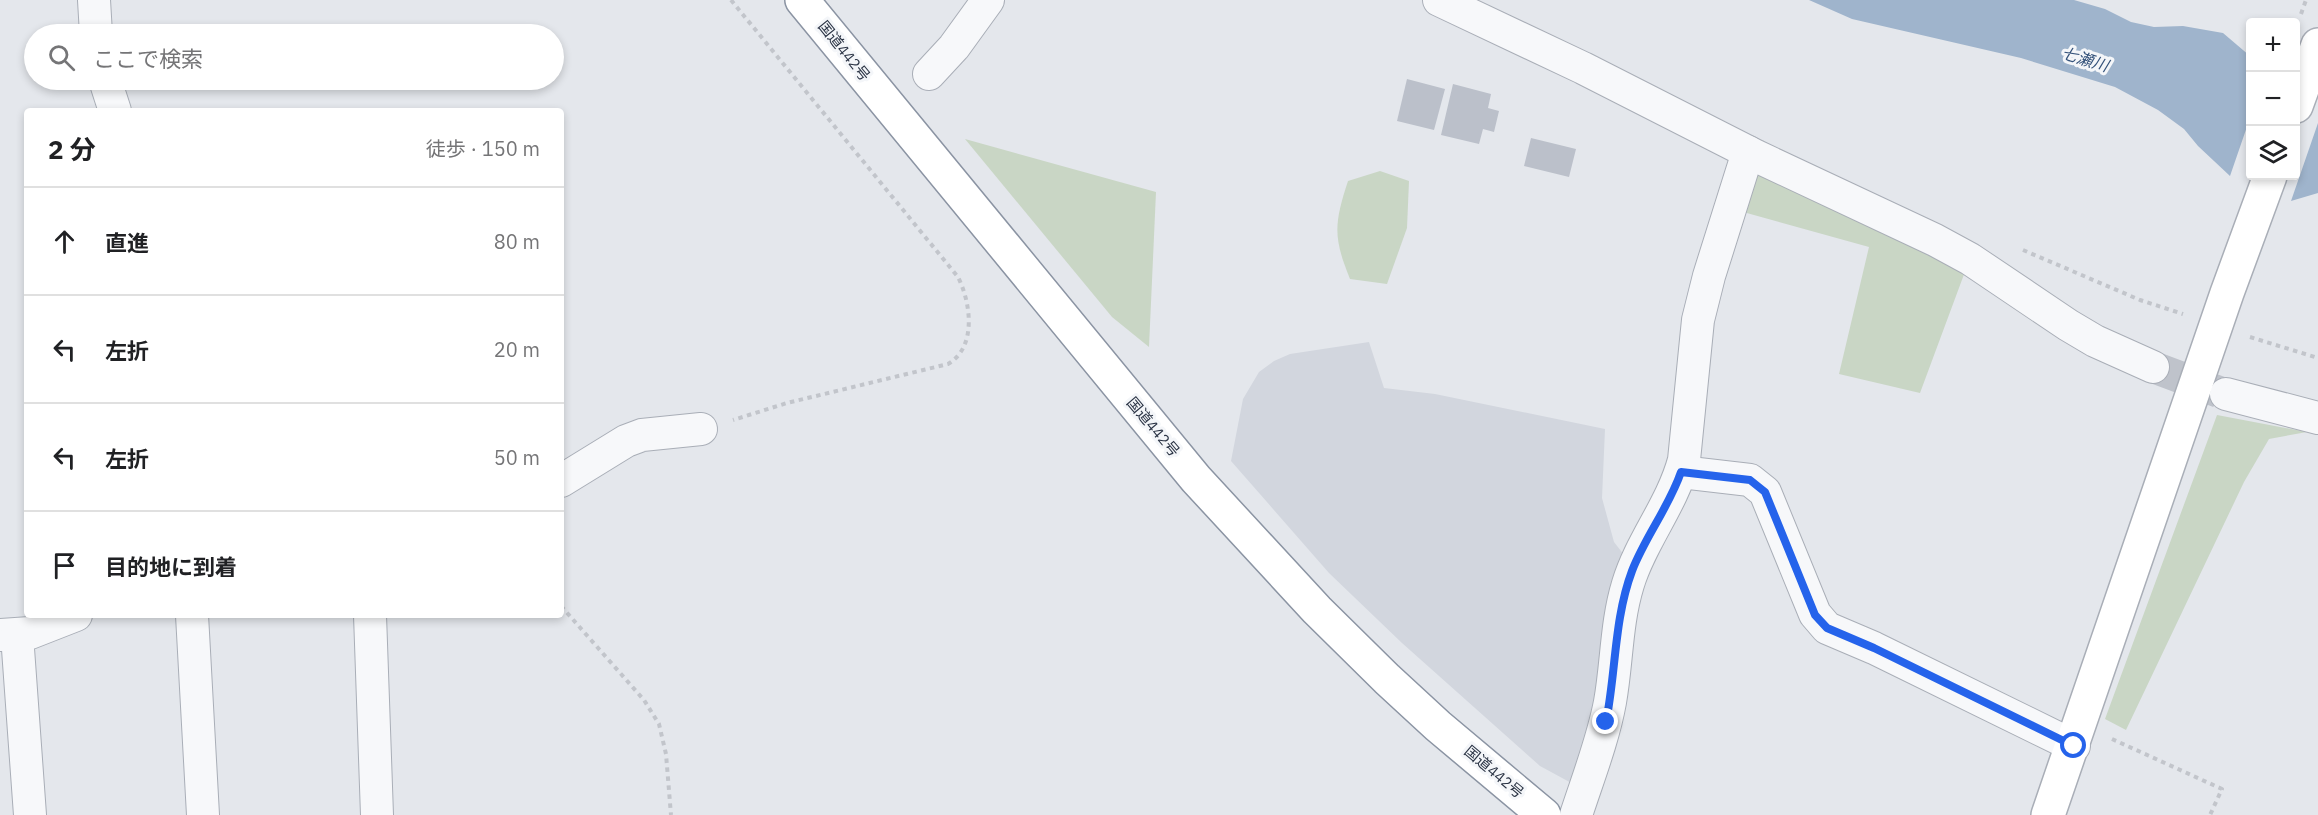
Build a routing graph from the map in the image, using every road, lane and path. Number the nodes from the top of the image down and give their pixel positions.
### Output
1 (94, 0) edge
2 (731, 0) edge
3 (802, 0) edge
4 (988, 0) edge
5 (1439, 0) edge
6 (95, 24) edge
7 (2318, 45) edge
8 (929, 74) dead end
9 (108, 90) edge
10 (2300, 93) edge
11 (114, 108) edge
12 (1748, 152) junction
13 (2269, 180) edge
14 (2153, 366) tunnel mouth
15 (2226, 394) tunnel mouth
16 (2318, 418) edge
17 (701, 429) joint
18 (1681, 472) junction
19 (564, 479) edge
20 (564, 609) edge
21 (70, 618) edge
22 (192, 618) edge
23 (370, 618) edge
24 (9, 635) edge
25 (2088, 740) junction
26 (30, 815) edge
27 (203, 815) edge
28 (377, 815) edge
29 (672, 815) edge
30 (1544, 815) edge
31 (1576, 815) edge
32 (2048, 815) edge
33 (2210, 815) edge

1 - 6 street
2 - 17 path
3 - 30 main road, 国道442号
4 - 8 street
5 - 12 street
7 - 10 main road
9 - 11 street
12 - 14 street
12 - 18 street
13 - 25 main road
15 - 16 street
17 - 19 street
18 - 25 street
18 - 31 street
20 - 29 path
21 - 24 street
22 - 27 street
23 - 28 street
24 - 26 street
25 - 32 main road
25 - 33 path

